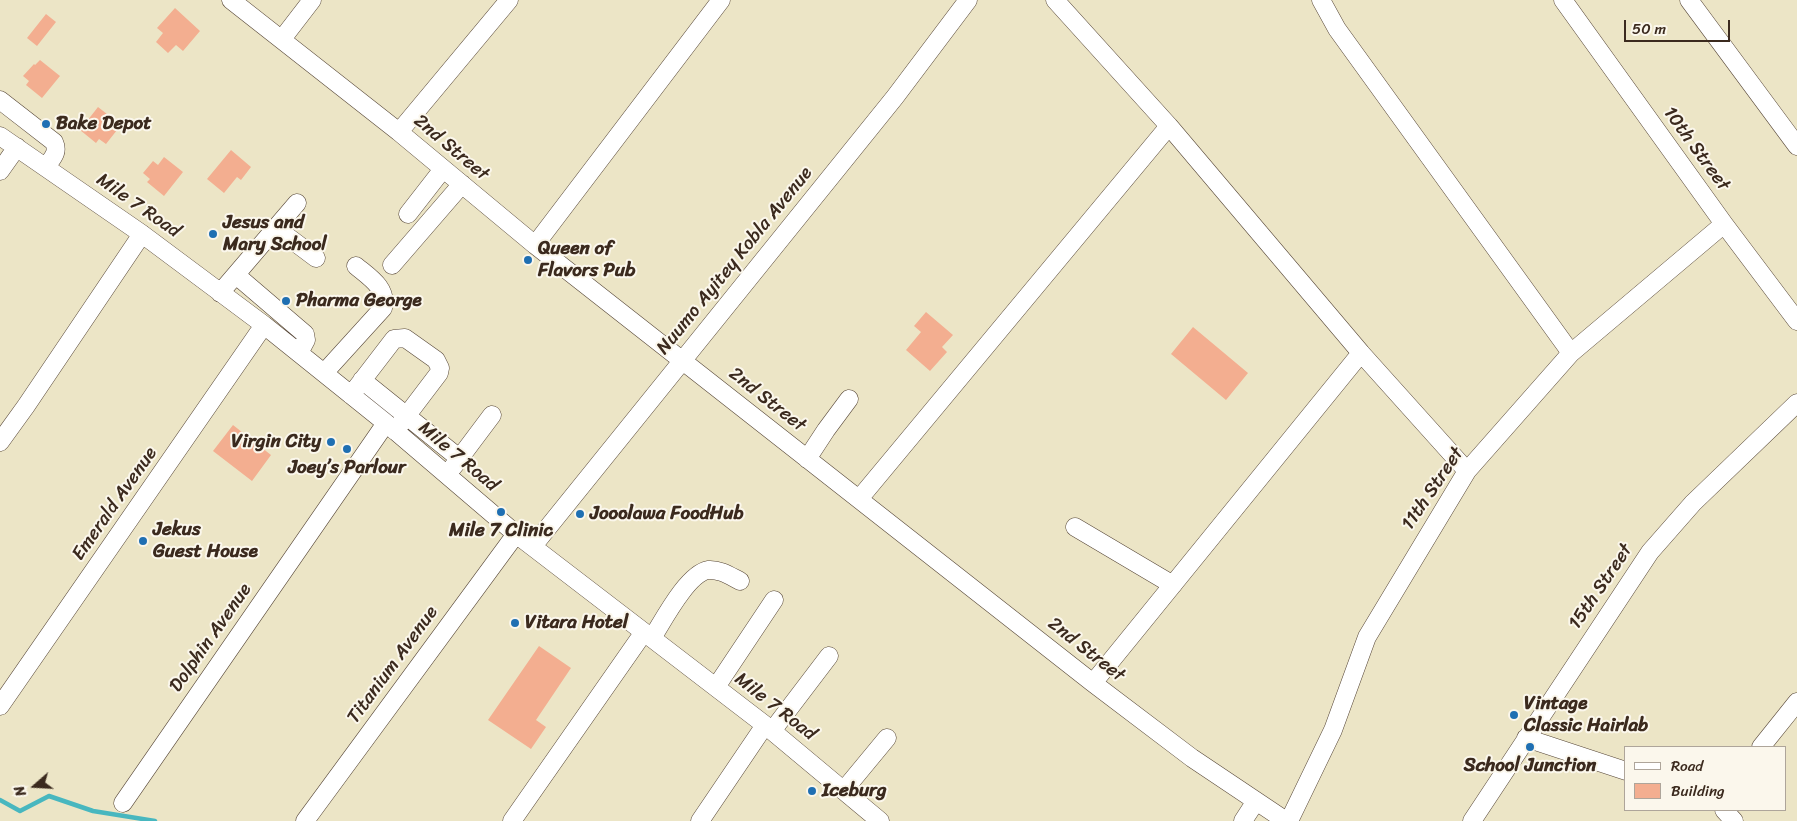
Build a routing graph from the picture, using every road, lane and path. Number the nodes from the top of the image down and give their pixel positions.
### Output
1 (312, 0) edge
2 (509, 0) edge
3 (721, 0) edge
4 (968, 0) edge
5 (1055, 0) edge
6 (1320, 0) edge
7 (1563, 0) edge
8 (1690, 0) edge
9 (237, 2) edge
10 (282, 39) junction
11 (0, 100) edge
12 (1169, 126) junction
13 (399, 132) junction
14 (0, 136) edge
15 (1797, 146) edge
16 (17, 147) junction
17 (46, 167) junction
18 (444, 169) junction
19 (0, 171) edge
20 (462, 184) junction
21 (298, 203) dead end
22 (408, 214) dead end
23 (1724, 224) junction
24 (276, 228) junction
25 (142, 234) junction
26 (535, 245) junction
27 (316, 258) dead end
28 (392, 265) dead end
29 (356, 266) dead end
30 (236, 275) junction
31 (220, 293) junction
32 (1797, 320) edge
33 (264, 326) junction
34 (299, 353) junction
35 (1361, 353) junction
36 (1572, 353) junction
37 (682, 361) junction
38 (324, 373) junction
39 (362, 380) junction
40 (351, 395) junction
41 (849, 400) dead end
42 (1794, 413) edge
43 (492, 415) dead end
44 (406, 416) junction
45 (391, 427) junction
46 (428, 433) junction
47 (0, 442) edge
48 (416, 448) junction
49 (459, 458) junction
50 (808, 459) junction
51 (1467, 471) junction
52 (447, 475) junction
53 (859, 499) junction
54 (1075, 527) dead end
55 (516, 534) junction
56 (533, 546) junction
57 (740, 582) dead end
58 (1173, 585) junction
59 (774, 600) dead end
60 (648, 635) junction
61 (829, 656) dead end
62 (1093, 683) junction
63 (716, 687) junction
64 (1797, 702) edge
65 (0, 706) edge
66 (768, 728) junction
67 (887, 738) dead end
68 (1526, 738) junction
69 (1762, 746) edge
70 (1624, 771) edge
71 (844, 790) junction
72 (1256, 801) junction
73 (123, 803) dead end
74 (1725, 811) edge
75 (305, 821) edge
76 (512, 821) edge
77 (700, 821) edge
78 (880, 821) edge
79 (1243, 821) edge
80 (1288, 821) edge
81 (1472, 821) edge
82 (1734, 821) edge

1 - 10 street
2 - 13 street
3 - 26 street
4 - 37 street, Nuumo Ayitey Kobla Avenue
5 - 12 street
6 - 36 street
7 - 23 street, 10th Street
8 - 15 street
9 - 10 street, 2nd Street
10 - 13 street, 2nd Street
11 - 17 street
12 - 35 street
12 - 53 street
13 - 18 street, 2nd Street
14 - 16 street, Mile 7 Road
16 - 17 street, Mile 7 Road
16 - 19 street
17 - 25 street, Mile 7 Road
18 - 20 street, 2nd Street
18 - 22 street
20 - 26 street, 2nd Street
20 - 28 street
21 - 24 street
23 - 32 street, 10th Street
23 - 36 street, 11th Street
24 - 27 street
24 - 30 street
25 - 31 street, Mile 7 Road
25 - 47 street
26 - 37 street, 2nd Street
29 - 38 street
30 - 31 street
30 - 34 street
31 - 33 street, Mile 7 Road
33 - 34 street, Mile 7 Road
33 - 65 street, Emerald Avenue
34 - 38 street, Mile 7 Road
35 - 51 street
35 - 58 street
36 - 51 street, 11th Street
37 - 50 street, 2nd Street
37 - 56 street, Nuumo Ayitey Kobla Avenue
38 - 40 street, Mile 7 Road
39 - 40 street
39 - 44 street
39 - 44 street, Dolphin Avenue
40 - 45 street, Mile 7 Road
41 - 50 street
42 - 68 street, 15th Street
43 - 49 street
44 - 45 street, Dolphin Avenue
44 - 46 street
45 - 48 street, Mile 7 Road
45 - 73 street, Dolphin Avenue
46 - 48 street
46 - 49 street
48 - 52 street, Mile 7 Road
49 - 52 street
50 - 53 street, 2nd Street
51 - 80 street, 11th Street
52 - 55 street, Mile 7 Road
53 - 62 street, 2nd Street
54 - 58 street
55 - 56 street, Mile 7 Road
55 - 75 street, Titanium Avenue
56 - 60 street, Mile 7 Road
57 - 60 street
58 - 62 street
59 - 63 street
60 - 63 street, Mile 7 Road
60 - 76 street
61 - 66 street
62 - 72 street, 2nd Street
63 - 66 street, Mile 7 Road
64 - 69 street
66 - 71 street, Mile 7 Road
66 - 77 street
67 - 71 street
68 - 70 street
68 - 81 street, 15th Street
71 - 78 street, Mile 7 Road
72 - 79 street
72 - 80 street, 2nd Street
74 - 82 street

